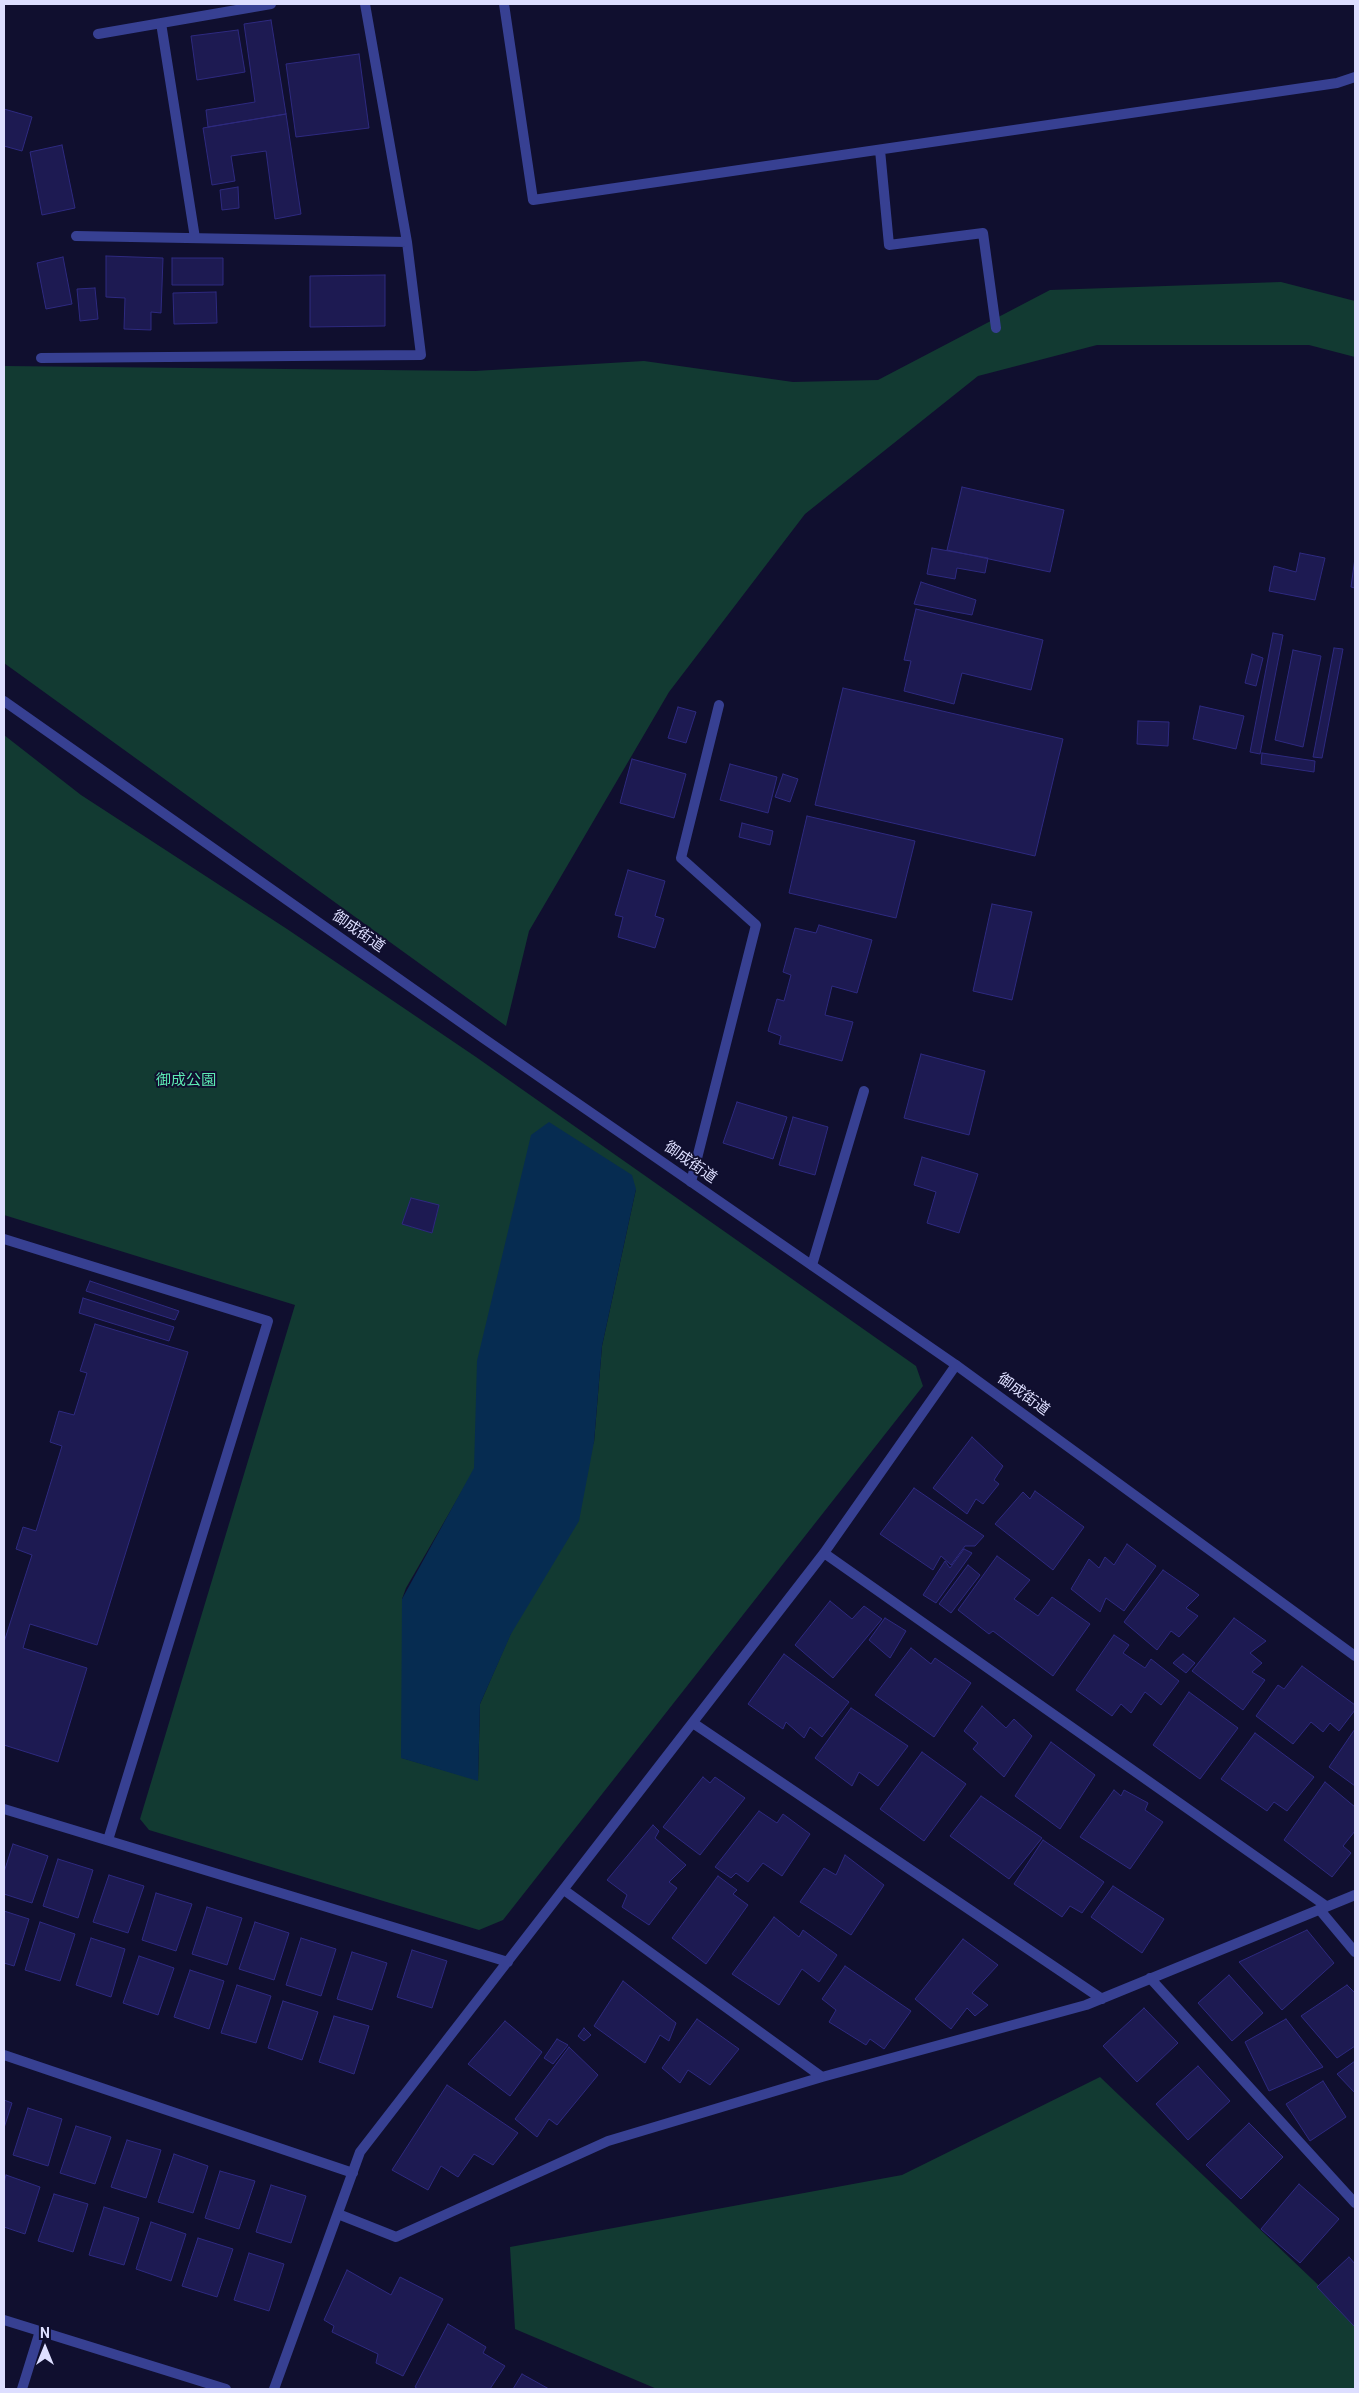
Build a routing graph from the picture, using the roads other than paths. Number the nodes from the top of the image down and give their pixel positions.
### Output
1 (271, 4) edge
2 (365, 4) edge
3 (504, 4) edge
4 (161, 23) junction
5 (98, 34) dead end
6 (1355, 76) edge
7 (880, 150) junction
8 (76, 236) dead end
9 (195, 238) junction
10 (407, 242) junction
11 (996, 328) dead end
12 (42, 358) dead end
13 (4, 701) edge
14 (719, 705) dead end
15 (864, 1091) dead end
16 (691, 1182) junction
17 (4, 1239) edge
18 (812, 1265) junction
19 (956, 1364) junction
20 (824, 1553) junction
21 (1355, 1656) edge
22 (693, 1723) junction
23 (4, 1809) edge
24 (108, 1840) junction
25 (564, 1890) junction
26 (1355, 1895) edge
27 (1322, 1907) junction
28 (1355, 1952) edge
29 (508, 1962) junction
30 (1150, 1978) junction
31 (1102, 1999) junction
32 (4, 2055) edge
33 (822, 2077) junction
34 (353, 2173) junction
35 (1355, 2203) edge
36 (338, 2214) junction
37 (4, 2320) edge
38 (40, 2331) junction
39 (22, 2389) edge
40 (226, 2389) edge
41 (274, 2389) edge

1 - 4 street
2 - 10 street
3 - 7 street
4 - 5 street
4 - 9 street
6 - 7 street
7 - 11 street
8 - 9 street
9 - 10 street
10 - 12 street
13 - 16 street, 御成街道
14 - 16 street
15 - 18 street
16 - 18 street, 御成街道
17 - 24 street
18 - 19 street, 御成街道
19 - 20 street
19 - 21 street, 御成街道
20 - 22 street
20 - 27 street
22 - 25 street
22 - 31 street
23 - 24 street
24 - 29 street
25 - 29 street
25 - 33 street
26 - 27 street
27 - 28 street
27 - 30 street
29 - 34 street
30 - 31 street
30 - 35 street
31 - 33 street
32 - 34 street
33 - 36 street
34 - 36 street
36 - 41 street
37 - 38 street
38 - 39 street
38 - 40 street

